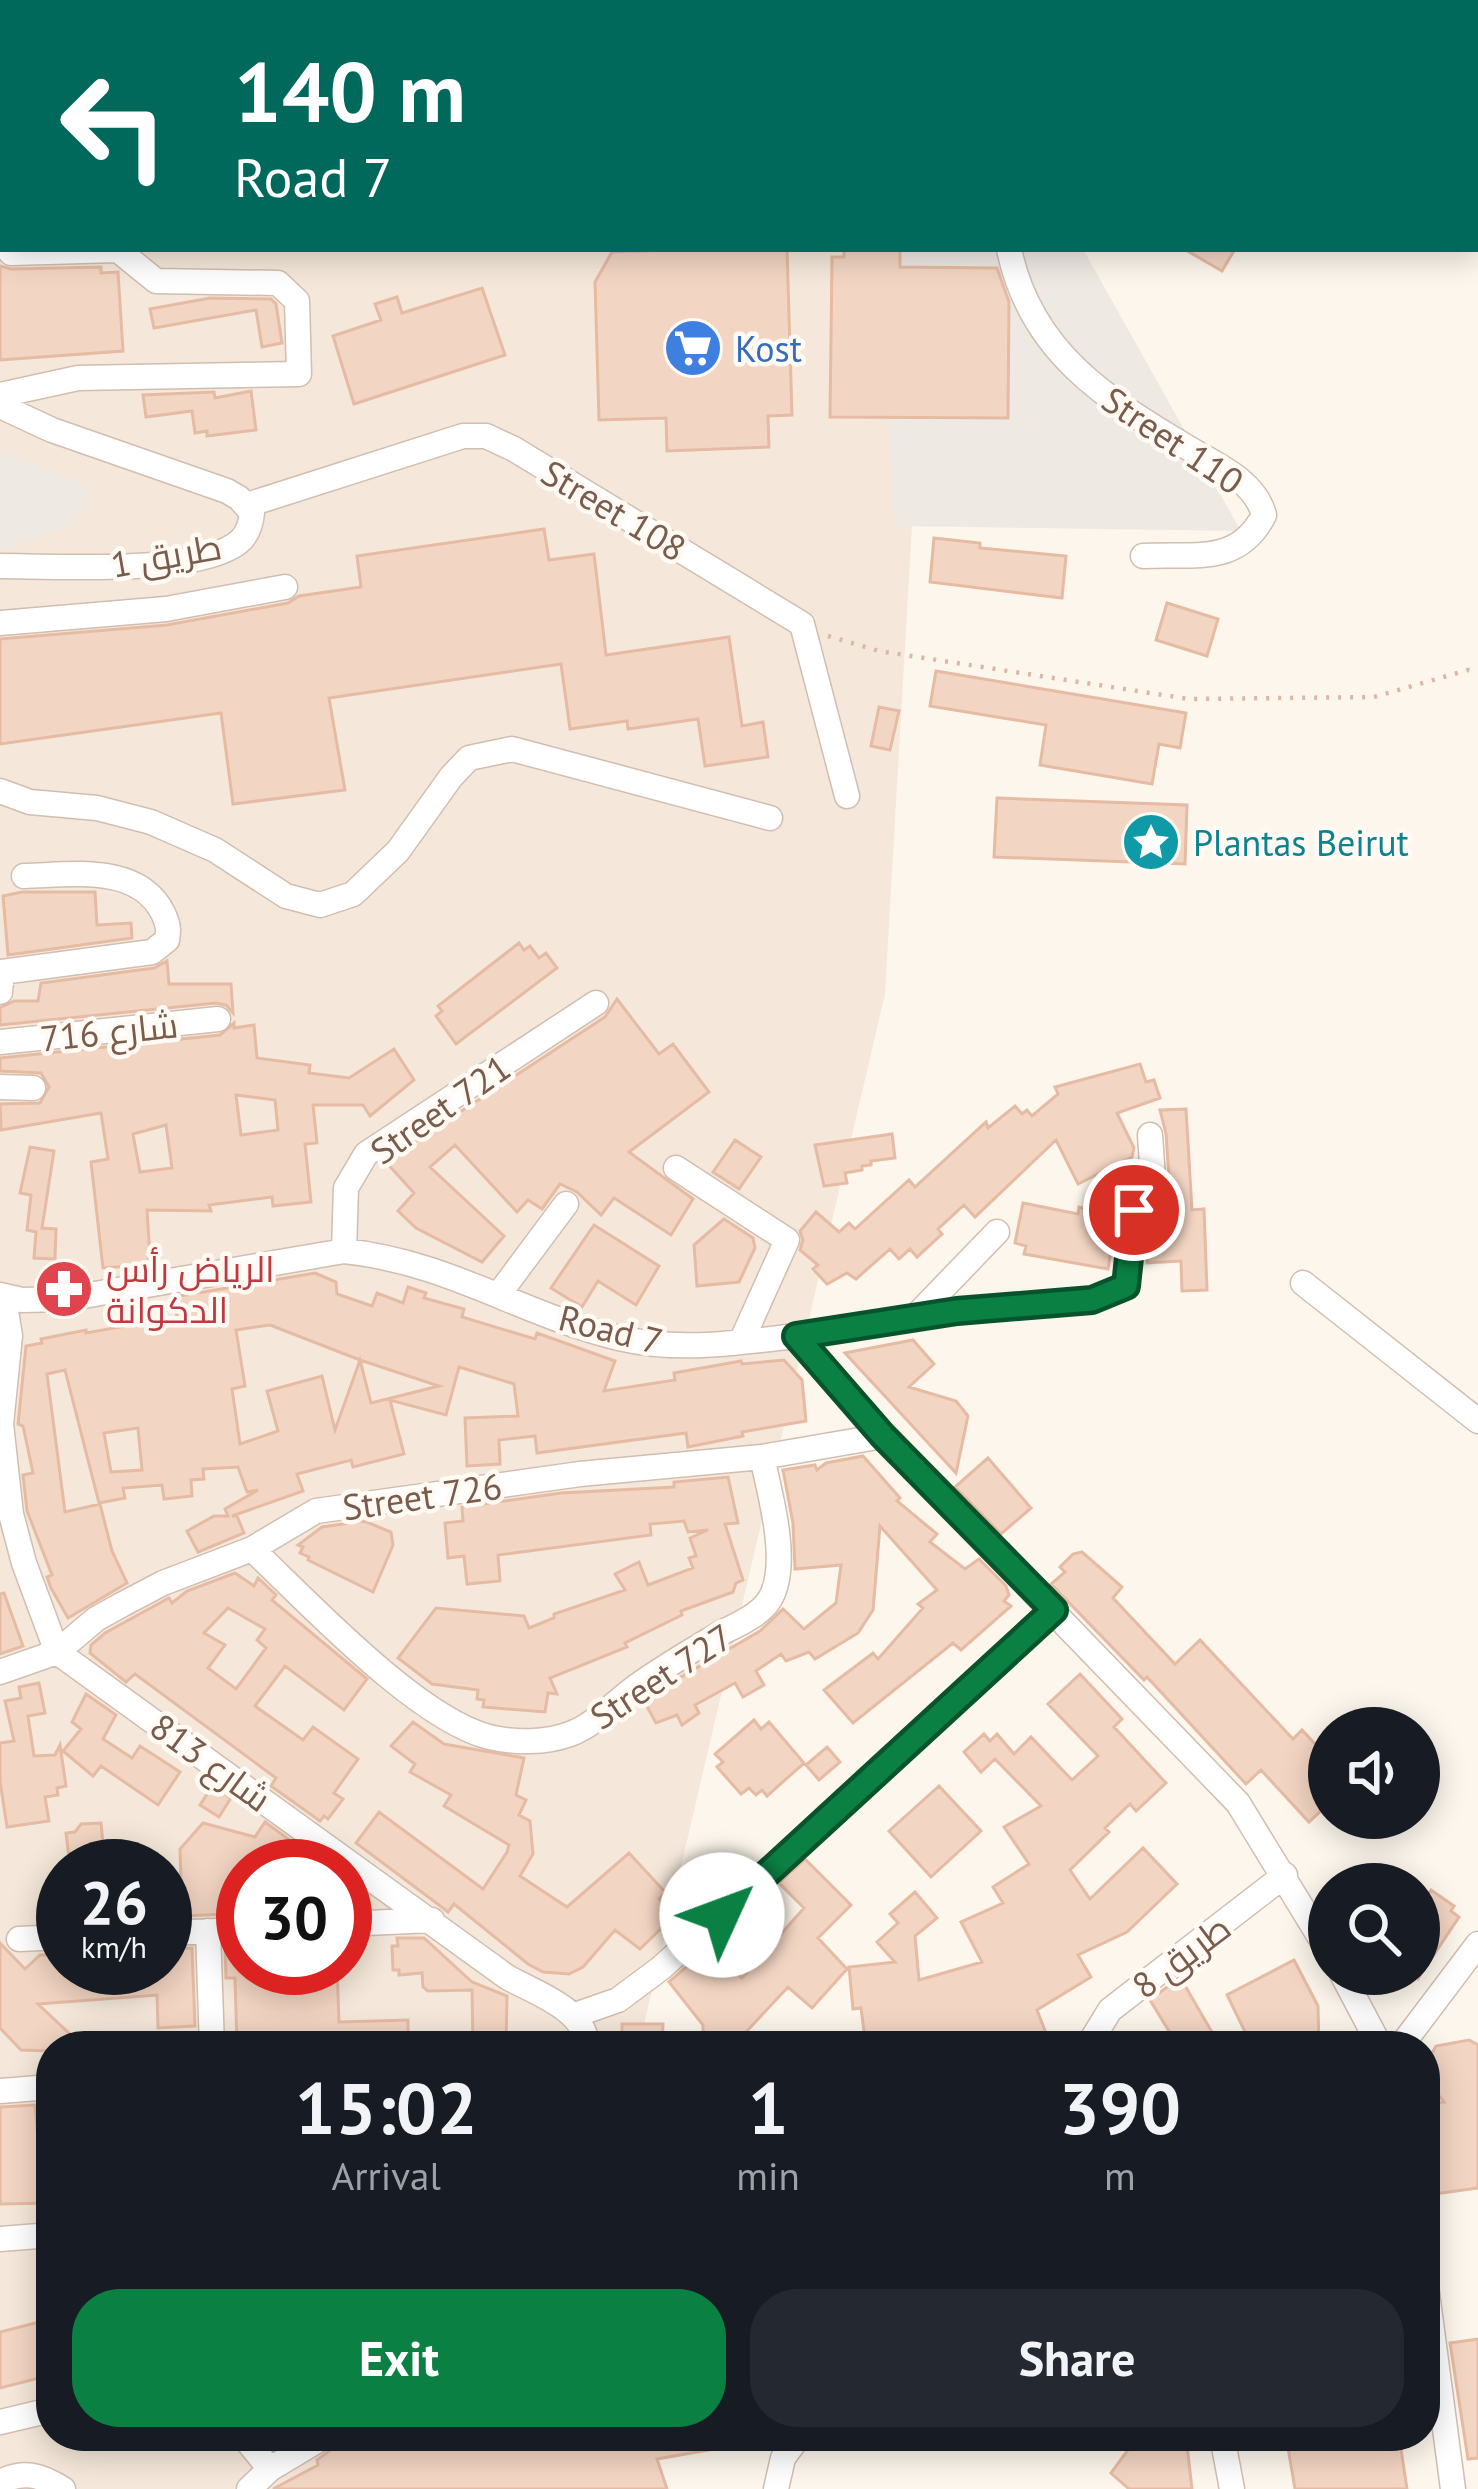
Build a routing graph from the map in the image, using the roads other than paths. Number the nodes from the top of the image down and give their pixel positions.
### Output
1 (64, 252) edge
2 (120, 252) edge
3 (1010, 252) edge
4 (10, 254) dead end
5 (0, 395) edge
6 (0, 406) edge
7 (248, 506) junction
8 (1143, 556) dead end
9 (0, 566) edge
10 (285, 587) dead end
11 (0, 623) edge
12 (0, 791) edge
13 (847, 796) dead end
14 (770, 818) dead end
15 (24, 876) dead end
16 (0, 992) edge
17 (596, 1003) dead end
18 (218, 1019) dead end
19 (0, 1042) edge
20 (0, 1087) edge
21 (32, 1088) dead end
22 (1150, 1135) dead end
23 (676, 1168) dead end
24 (566, 1204) dead end
25 (997, 1232) dead end
26 (344, 1251) junction
27 (1303, 1282) dead end
28 (499, 1294) junction
29 (2, 1297) edge
30 (915, 1317) junction
31 (796, 1336) junction
32 (741, 1342) junction
33 (1478, 1421) edge
34 (0, 1424) edge
35 (883, 1436) junction
36 (762, 1457) junction
37 (252, 1549) junction
38 (1054, 1610) junction
39 (57, 1652) junction
40 (0, 1672) edge
41 (1285, 1875) junction
42 (1308, 1915) edge
43 (432, 1920) junction
44 (372, 1923) edge
45 (208, 1931) junction
46 (216, 1931) edge
47 (192, 1932) edge
48 (36, 1938) edge
49 (19, 1939) dead end
50 (1478, 1944) edge
51 (1353, 1995) edge
52 (574, 2015) junction
53 (211, 2031) edge
54 (585, 2031) edge
55 (1097, 2031) edge
56 (1372, 2031) edge
57 (1412, 2031) edge
58 (4, 2082) edge
59 (36, 2085) edge
60 (36, 2236) edge
61 (0, 2239) edge
62 (1440, 2391) edge
63 (36, 2414) edge
64 (0, 2422) edge
65 (255, 2451) edge
66 (300, 2451) edge
67 (781, 2451) edge
68 (1225, 2451) edge
69 (270, 2469) junction
70 (0, 2482) edge
71 (63, 2489) edge
72 (249, 2489) edge
73 (776, 2489) edge
74 (1232, 2489) edge
75 (1453, 2489) edge

1 - 4 street
2 - 5 street
3 - 8 street, Street 110
6 - 7 street, طريق 1
7 - 9 street, طريق 1
7 - 13 street, Street 108
10 - 11 street
12 - 14 street
15 - 16 street
17 - 26 street, Street 721
18 - 19 street, شارع 716
20 - 21 street
22 - 30 street, Road 7
23 - 32 street
24 - 28 street
25 - 30 street
26 - 28 street, Road 7
26 - 29 street, Road 7
27 - 33 street
28 - 32 street, Road 7
29 - 34 street
30 - 31 street, Road 7
31 - 32 street, Road 7
31 - 35 street
34 - 39 street
35 - 36 street, Street 726
35 - 38 street
36 - 37 street, Street 726
36 - 37 street, Street 727
37 - 39 street, Street 726
38 - 41 street
38 - 52 street
39 - 40 street, Street 726
39 - 43 street, شارع 813
41 - 42 street
41 - 55 street, طريق 8
43 - 44 street
43 - 52 street, شارع 813
45 - 46 street
45 - 47 street
45 - 53 street
48 - 49 street
50 - 57 street
51 - 56 street
52 - 54 street
58 - 59 street
60 - 61 street
62 - 75 street
63 - 64 street
65 - 69 street
66 - 69 street
67 - 73 street
68 - 74 street
69 - 72 street
70 - 71 street

